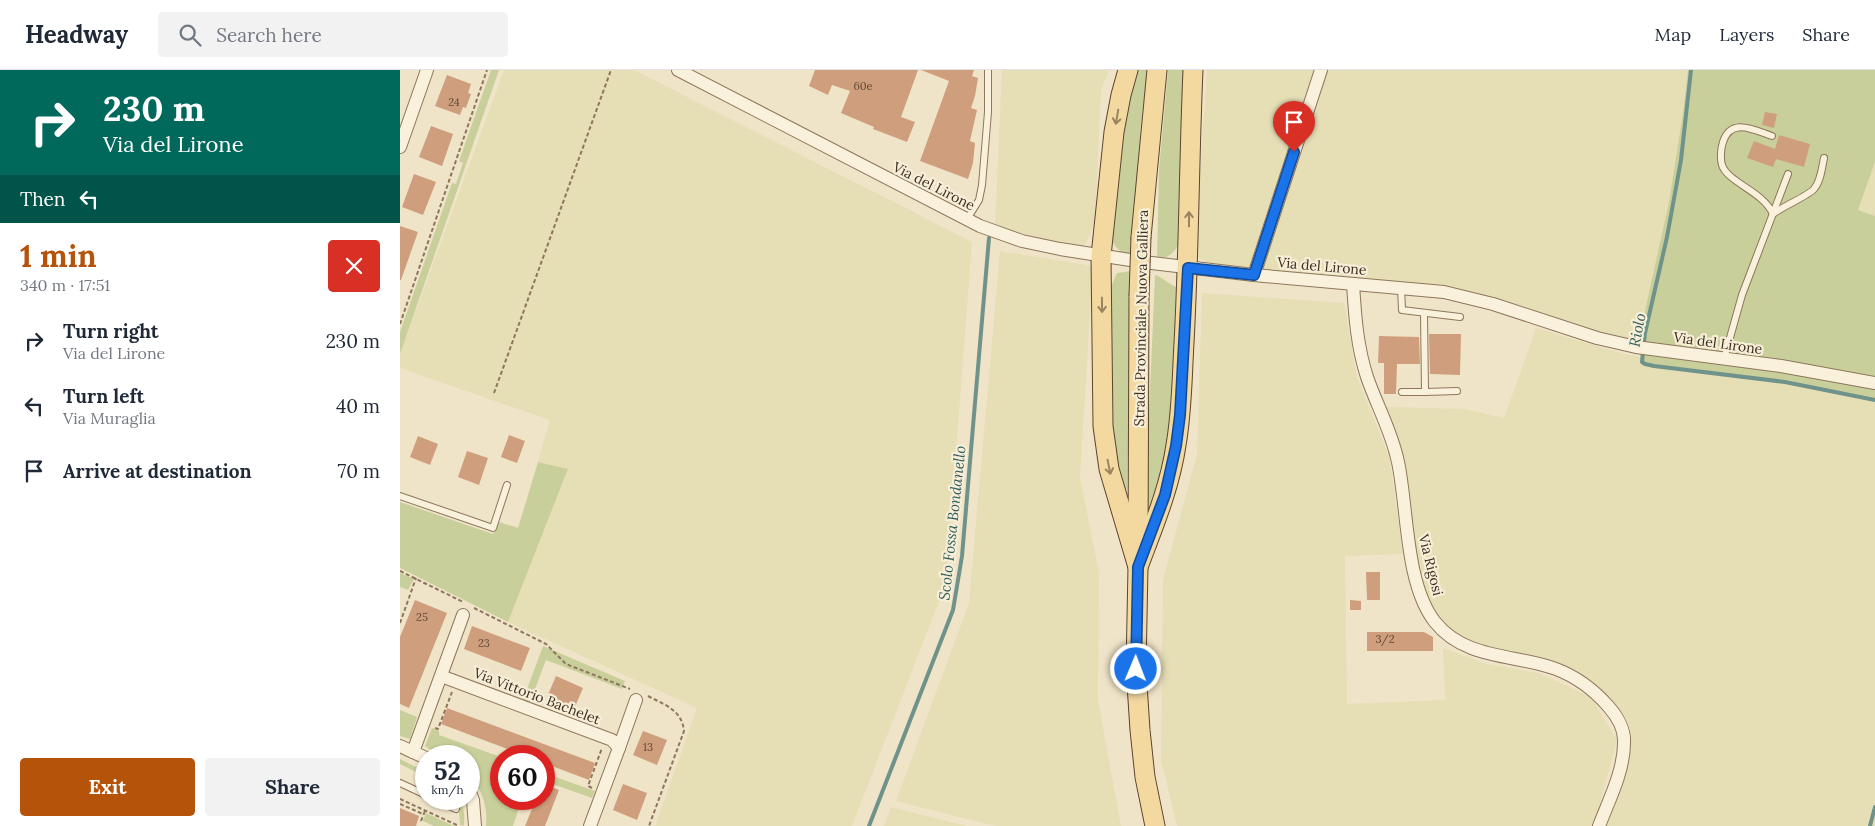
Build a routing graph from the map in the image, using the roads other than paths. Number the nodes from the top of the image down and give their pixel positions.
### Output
1 (678, 70) edge
2 (988, 70) edge
3 (1128, 70) edge
4 (1158, 70) edge
5 (1193, 70) edge
6 (1321, 70) edge
7 (423, 71) edge
8 (403, 130) edge
9 (1772, 136) dead end
10 (400, 147) edge
11 (1824, 158) dead end
12 (1788, 174) dead end
13 (1773, 214) junction
14 (967, 219) junction
15 (1101, 256) junction
16 (1188, 268) junction
17 (1254, 275) junction
18 (1353, 284) junction
19 (1401, 287) junction
20 (1424, 313) junction
21 (1460, 317) dead end
22 (1724, 359) junction
23 (1875, 383) edge
24 (1458, 391) dead end
25 (1402, 392) dead end
26 (1425, 392) junction
27 (507, 484) dead end
28 (400, 496) edge
29 (1138, 567) junction
30 (463, 615) dead end
31 (442, 676) junction
32 (636, 694) road end
33 (400, 746) edge
34 (619, 748) junction
35 (413, 752) joint
36 (400, 783) edge
37 (415, 790) edge
38 (474, 810) edge
39 (475, 826) edge
40 (590, 826) edge
41 (1155, 826) edge
42 (1599, 826) edge

1 - 14 street, Via del Lirone
2 - 14 lane
3 -> 15 main road
4 - 29 main road, Strada Provinciale Nuova Galliera, bridge
16 -> 5 main road
6 - 17 street
7 - 8 street
8 - 10 street
9 - 13 lane
11 - 13 lane
12 - 13 lane
13 - 22 lane
14 - 15 street, Via del Lirone
15 - 16 street, Via del Lirone
15 -> 29 main road
16 - 17 street, Via del Lirone
16 - 29 main road
17 - 18 street, Via del Lirone
18 - 19 street, Via del Lirone
18 - 42 street, Via Rigosi
19 - 20 lane
19 - 22 street, Via del Lirone
20 - 21 lane
20 - 26 lane
22 - 23 street, Via del Lirone
24 - 26 lane
25 - 26 lane
27 - 28 lane
29 - 41 main road, Strada Provinciale Nuova Galliera
30 - 31 street
31 - 34 street, Via Vittorio Bachelet
31 - 35 street
32 - 34 street
33 - 35 street
34 - 40 street
36 - 37 lane
38 - 39 street

